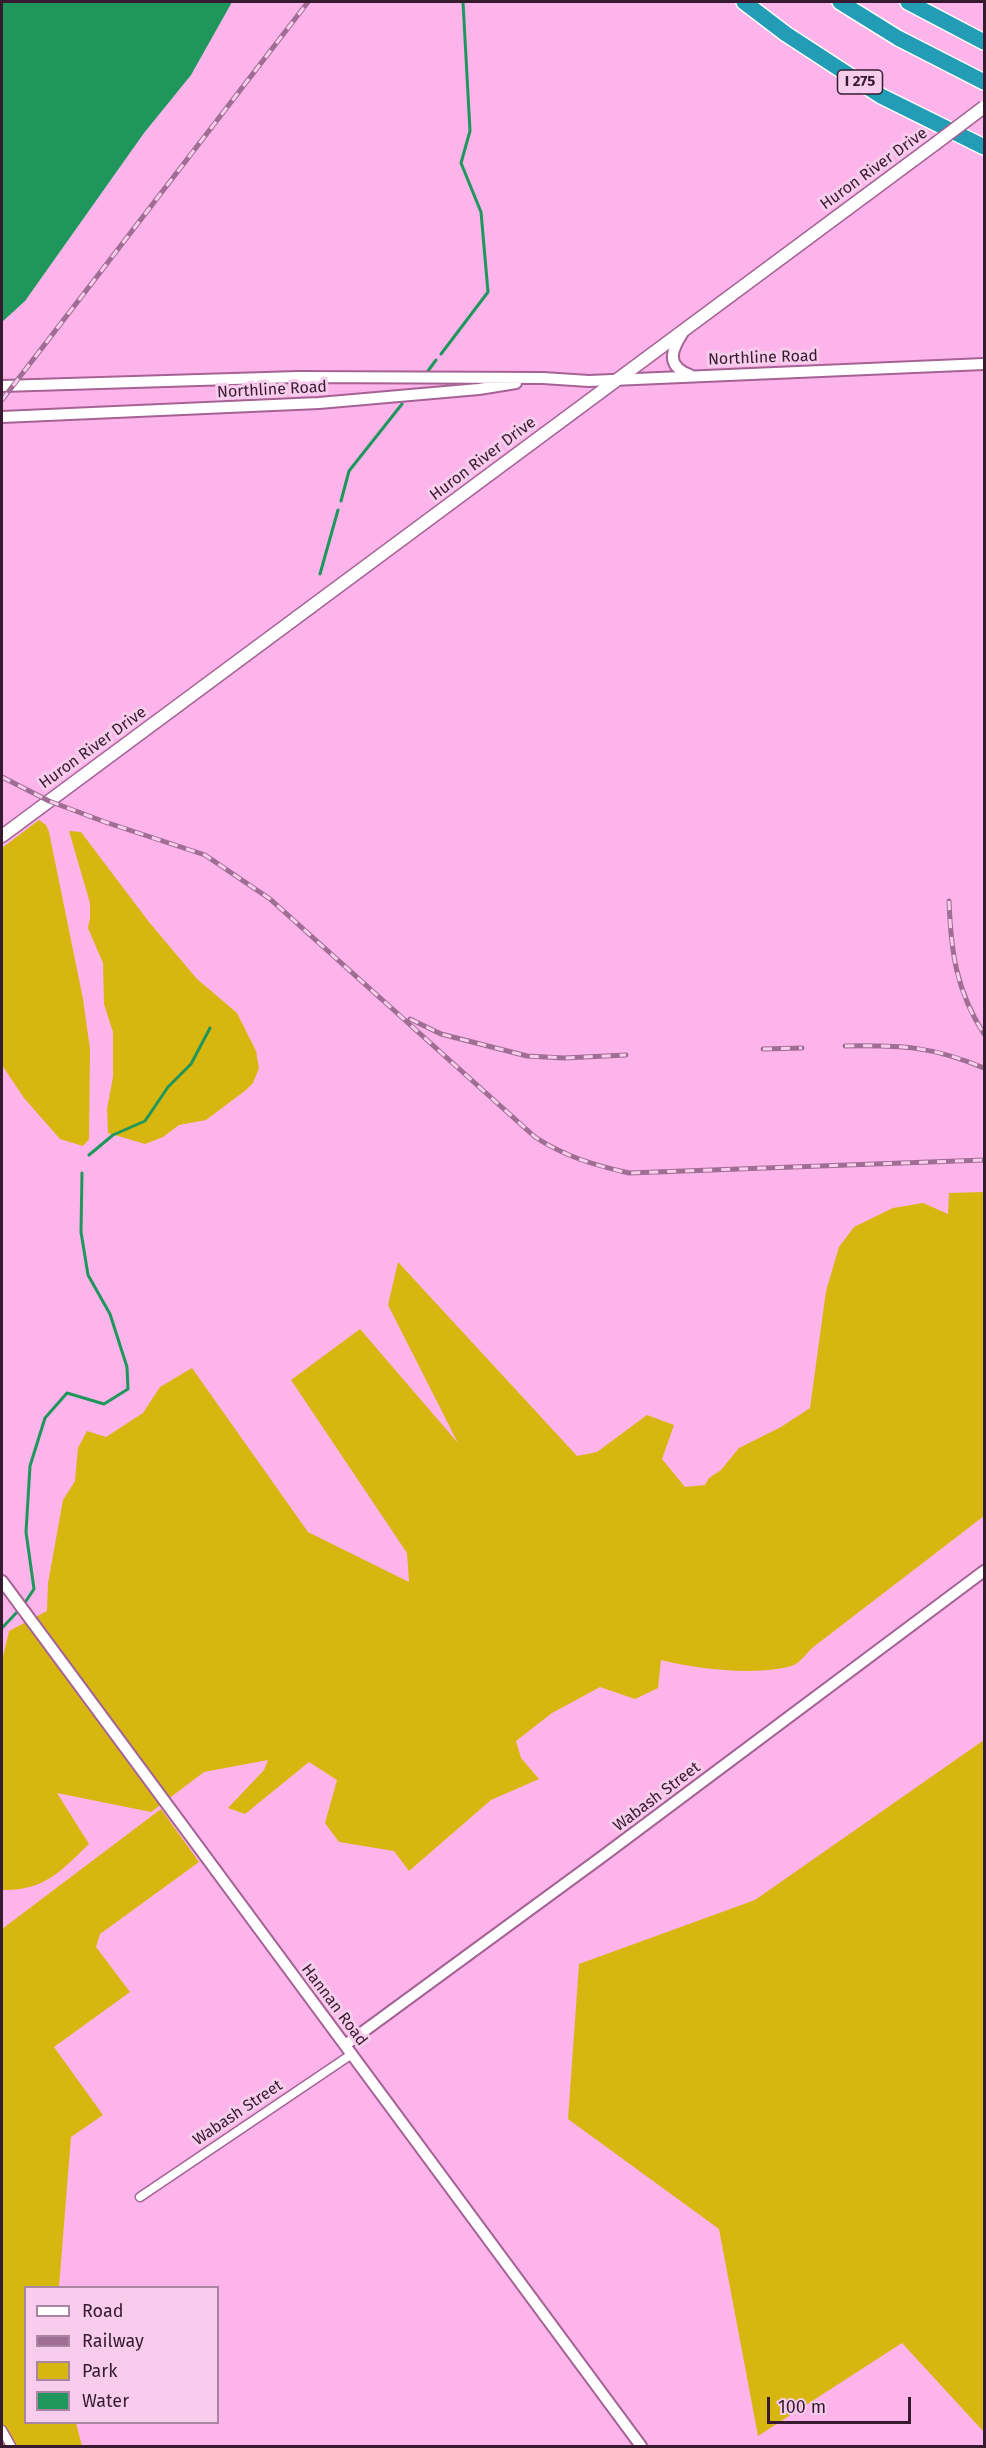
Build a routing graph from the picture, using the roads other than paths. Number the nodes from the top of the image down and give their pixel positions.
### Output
1 (744, 2) edge
2 (840, 2) edge
3 (908, 2) edge
4 (923, 2) edge
5 (964, 32) junction
6 (984, 42) edge
7 (984, 82) edge
8 (984, 107) edge
9 (984, 147) edge
10 (686, 328) junction
11 (984, 364) edge
12 (693, 377) junction
13 (543, 378) junction
14 (616, 380) junction
15 (2, 386) edge
16 (2, 417) edge
17 (2, 836) edge
18 (984, 1571) edge
19 (2, 1581) edge
20 (349, 2050) junction
21 (140, 2197) dead end
22 (2, 2430) edge
23 (11, 2446) edge
24 (641, 2446) edge

1 - 9 highway, I 275
2 - 7 highway
3 - 5 highway
4 - 5 highway
5 - 6 highway
8 - 10 main road, Huron River Drive, bridge
10 - 12 street
10 - 14 main road, Huron River Drive
11 - 12 street, Northline Road
12 - 14 street, Northline Road
13 - 14 street, Northline Road
13 - 15 street, Northline Road
13 - 16 street, Northline Road
14 - 17 main road, Huron River Drive
18 - 20 street, Wabash Street
19 - 20 street, Hannan Road
20 - 21 street, Wabash Street
20 - 24 street, Hannan Road
22 - 23 street

